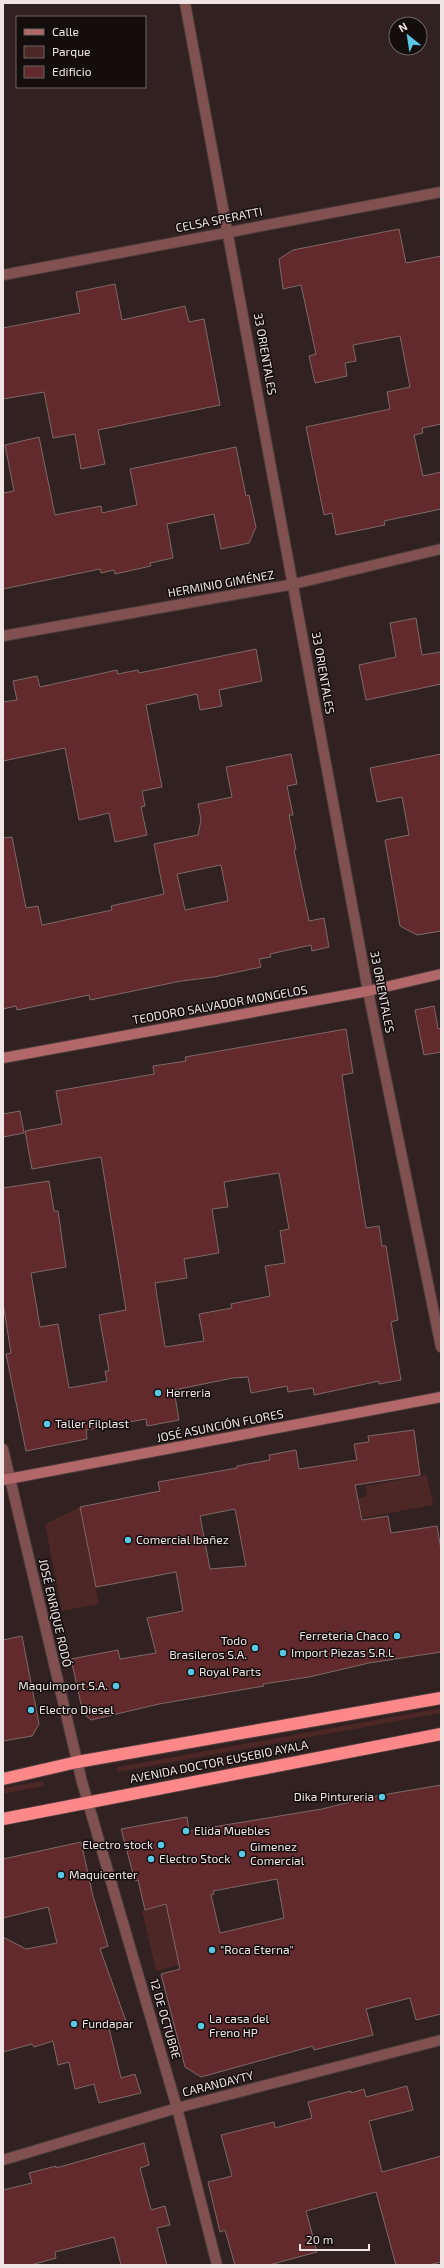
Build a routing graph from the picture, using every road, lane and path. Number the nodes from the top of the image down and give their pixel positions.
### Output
1 (185, 3) edge
2 (441, 192) edge
3 (229, 231) junction
4 (3, 275) edge
5 (441, 549) edge
6 (294, 584) junction
7 (3, 636) edge
8 (441, 974) edge
9 (368, 991) junction
10 (3, 1058) edge
11 (441, 1346) edge
12 (441, 1398) edge
13 (3, 1449) edge
14 (7, 1479) edge
15 (441, 1698) edge
16 (441, 1734) edge
17 (77, 1762) junction
18 (3, 1779) edge
19 (82, 1782) joint
20 (88, 1801) junction
21 (3, 1819) edge
22 (441, 2040) edge
23 (177, 2108) junction
24 (3, 2160) edge
25 (217, 2265) edge

1 - 3 street, 33 ORIENTALES
2 - 3 street, CELSA SPERATTI
3 - 4 street, CELSA SPERATTI
3 - 6 street, 33 ORIENTALES
5 - 6 street, HERMINIO GIMÉNEZ
6 - 7 street, HERMINIO GIMÉNEZ
6 - 9 street, 33 ORIENTALES
8 - 9 street, TEODORO SALVADOR MONGELOS
9 - 10 street, TEODORO SALVADOR MONGELOS
9 - 11 street, 33 ORIENTALES
12 - 14 street, JOSÉ ASUNCIÓN FLORES
13 - 14 street, JOSÉ ENRIQUE RODÓ
14 - 17 street, JOSÉ ENRIQUE RODÓ
15 - 17 highway, AVENIDA DOCTOR EUSEBIO AYALA
16 - 20 highway, AVENIDA DOCTOR EUSEBIO AYALA
17 - 18 highway, AVENIDA DOCTOR EUSEBIO AYALA
17 - 19 street, JOSÉ ENRIQUE RODÓ
19 - 20 street, 12 DE OCTUBRE
20 - 21 highway, AVENIDA DOCTOR EUSEBIO AYALA
20 - 23 street, 12 DE OCTUBRE
22 - 23 street, CARANDAYTY
23 - 24 street, CARANDAYTY
23 - 25 street, 12 DE OCTUBRE

